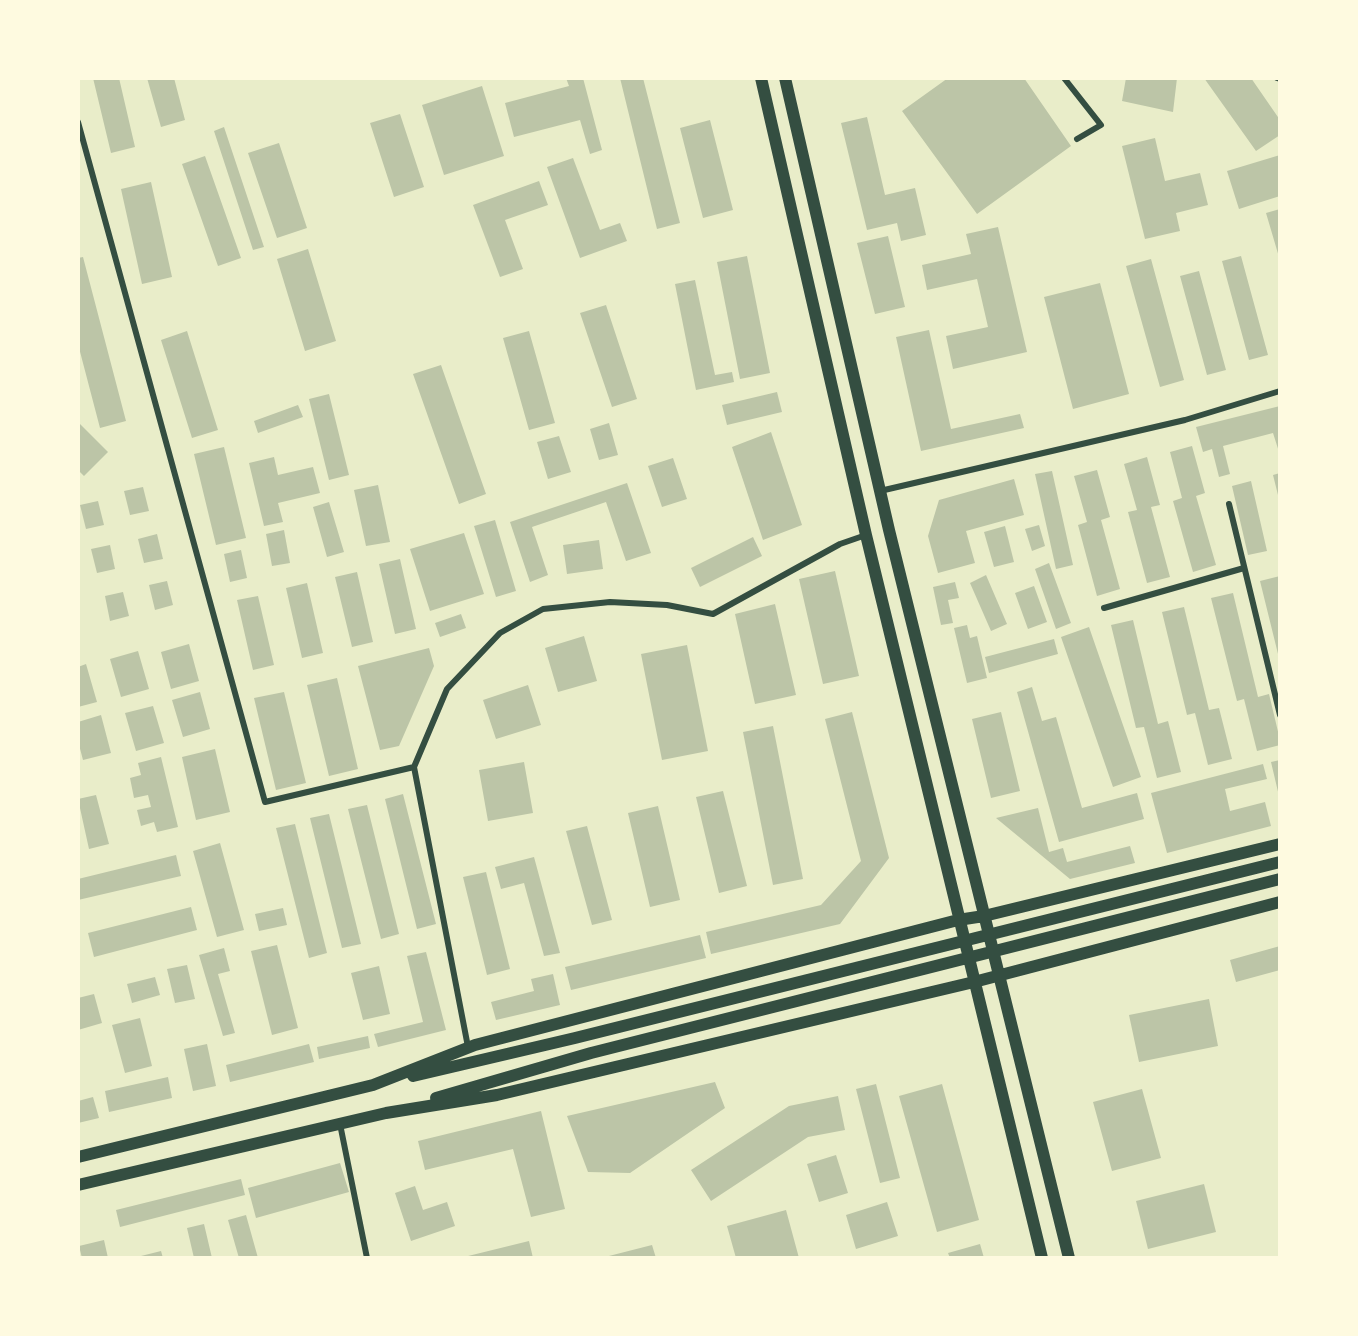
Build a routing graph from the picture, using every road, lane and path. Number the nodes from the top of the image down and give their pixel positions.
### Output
1 (761, 78) edge
2 (784, 78) edge
3 (1064, 78) edge
4 (78, 122) edge
5 (1077, 139) dead end
6 (1280, 391) edge
7 (880, 491) junction
8 (1229, 504) dead end
9 (866, 535) junction
10 (1244, 568) junction
11 (1104, 608) dead end
12 (1279, 710) edge
13 (414, 767) junction
14 (1280, 844) edge
15 (1280, 862) edge
16 (1280, 879) edge
17 (1280, 902) edge
18 (984, 916) junction
19 (958, 920) junction
20 (999, 975) junction
21 (974, 982) junction
22 (468, 1047) junction
23 (373, 1085) junction
24 (386, 1113) junction
25 (340, 1123) junction
26 (78, 1157) edge
27 (78, 1185) edge
28 (368, 1258) edge
29 (1042, 1258) edge
30 (1069, 1258) edge

1 - 9 main road
2 - 7 main road
3 - 5 street
4 - 13 street
6 - 7 street
7 - 18 main road
8 - 10 street
9 - 13 street
9 - 19 main road
10 - 11 street
10 - 12 street
13 - 22 street
14 - 18 main road
15 - 23 main road
16 - 24 main road
17 - 20 main road
18 - 19 main road
18 - 20 main road
19 - 21 main road
19 - 22 main road
20 - 21 main road
20 - 30 main road
21 - 24 main road
21 - 29 main road
22 - 23 main road
23 - 26 main road
24 - 25 main road
25 - 27 main road
25 - 28 street

